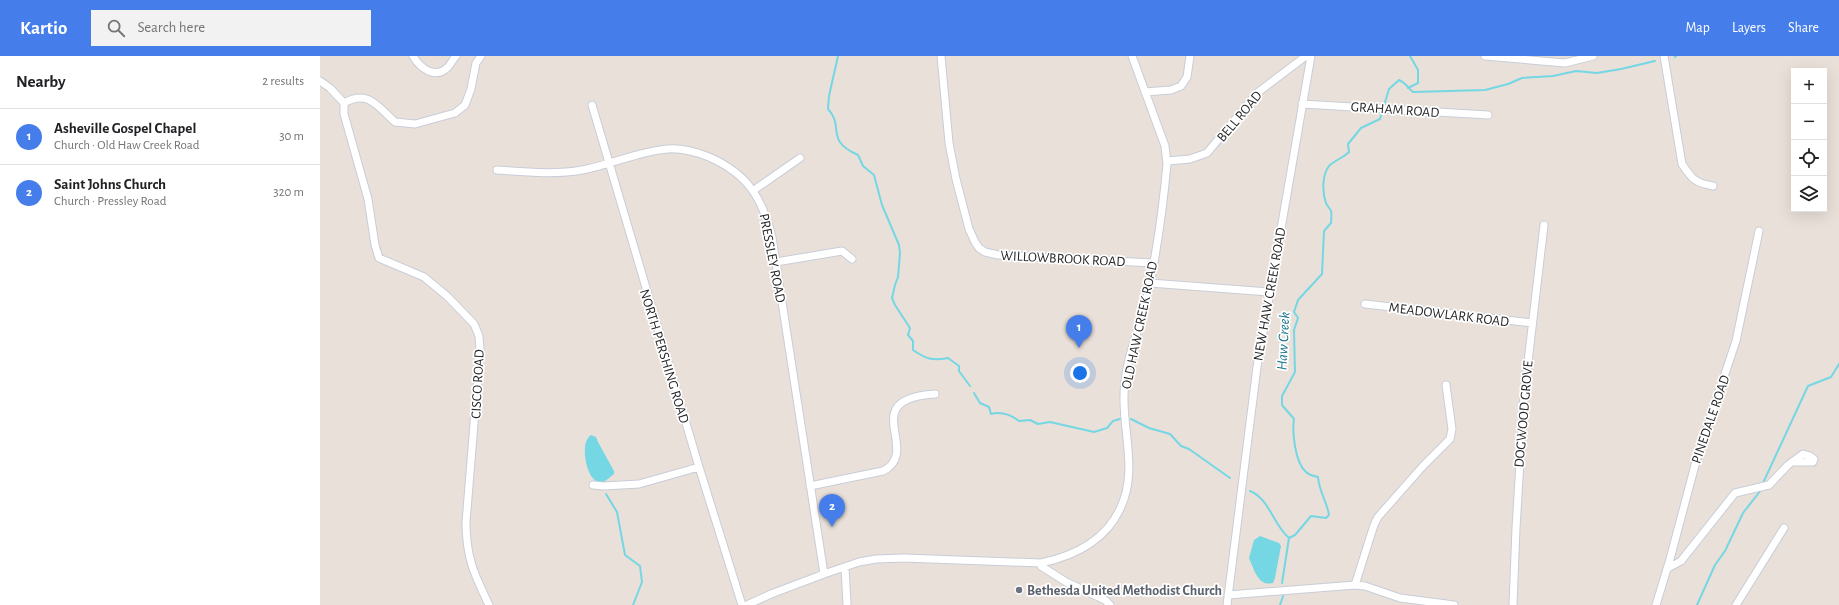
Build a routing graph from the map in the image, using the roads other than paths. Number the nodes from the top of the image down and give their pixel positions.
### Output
1 (414, 56) edge
2 (456, 56) edge
3 (481, 56) edge
4 (941, 56) edge
5 (1132, 56) edge
6 (1190, 56) edge
7 (1306, 56) edge
8 (1311, 56) edge
9 (1486, 56) edge
10 (1593, 56) edge
11 (1664, 56) edge
12 (320, 81) edge
13 (1145, 92) junction
14 (344, 103) junction
15 (1302, 104) junction
16 (592, 105) dead end
17 (1488, 115) dead end
18 (800, 158) dead end
19 (1167, 160) junction
20 (608, 163) junction
21 (497, 170) dead end
22 (1712, 186) dead end
23 (754, 190) junction
24 (1544, 225) dead end
25 (1759, 231) dead end
26 (852, 259) dead end
27 (776, 262) junction
28 (1153, 263) junction
29 (1150, 282) junction
30 (1269, 292) junction
31 (1365, 304) dead end
32 (1532, 323) junction
33 (1446, 385) dead end
34 (935, 394) dead end
35 (1792, 462) dead end
36 (699, 467) junction
37 (593, 485) dead end
38 (810, 486) junction
39 (1784, 528) dead end
40 (1041, 563) junction
41 (845, 567) junction
42 (1668, 568) junction
43 (824, 574) junction
44 (1355, 585) junction
45 (1228, 595) junction
46 (489, 605) edge
47 (742, 605) edge
48 (747, 605) edge
49 (847, 605) edge
50 (1110, 605) edge
51 (1227, 605) edge
52 (1454, 605) edge
53 (1513, 605) edge
54 (1656, 605) edge
55 (1736, 605) edge

1 - 2 street
3 - 14 street
4 - 28 street, WILLOWBROOK ROAD
5 - 13 street, OLD HAW CREEK ROAD
6 - 13 street
7 - 19 street, BELL ROAD
8 - 15 street, NEW HAW CREEK ROAD
9 - 10 street
11 - 22 street
12 - 14 street
13 - 19 street, OLD HAW CREEK ROAD
14 - 46 street, CISCO ROAD
15 - 17 street, GRAHAM ROAD
15 - 30 street, NEW HAW CREEK ROAD
16 - 20 street, NORTH PERSHING ROAD
18 - 23 street
19 - 28 street, OLD HAW CREEK ROAD
20 - 21 street, PRESSLEY ROAD
20 - 23 street, PRESSLEY ROAD
20 - 36 street, NORTH PERSHING ROAD
23 - 27 street, PRESSLEY ROAD
24 - 32 street, DOGWOOD GROVE
25 - 42 street, PINEDALE ROAD
26 - 27 street
27 - 38 street, PRESSLEY ROAD
28 - 29 street, OLD HAW CREEK ROAD
29 - 30 street
29 - 40 street, OLD HAW CREEK ROAD
30 - 45 street, NEW HAW CREEK ROAD
31 - 32 street, MEADOWLARK ROAD
32 - 53 street, DOGWOOD GROVE
33 - 44 street
34 - 38 street
35 - 42 street
36 - 37 street
36 - 47 street, NORTH PERSHING ROAD
38 - 43 street, PRESSLEY ROAD
39 - 55 street
40 - 41 street, OLD HAW CREEK ROAD
40 - 50 street
41 - 43 street, OLD HAW CREEK ROAD
41 - 49 street
42 - 54 street, PINEDALE ROAD
43 - 48 street, OLD HAW CREEK ROAD
44 - 45 street
44 - 52 street
45 - 51 street, NEW HAW CREEK ROAD

